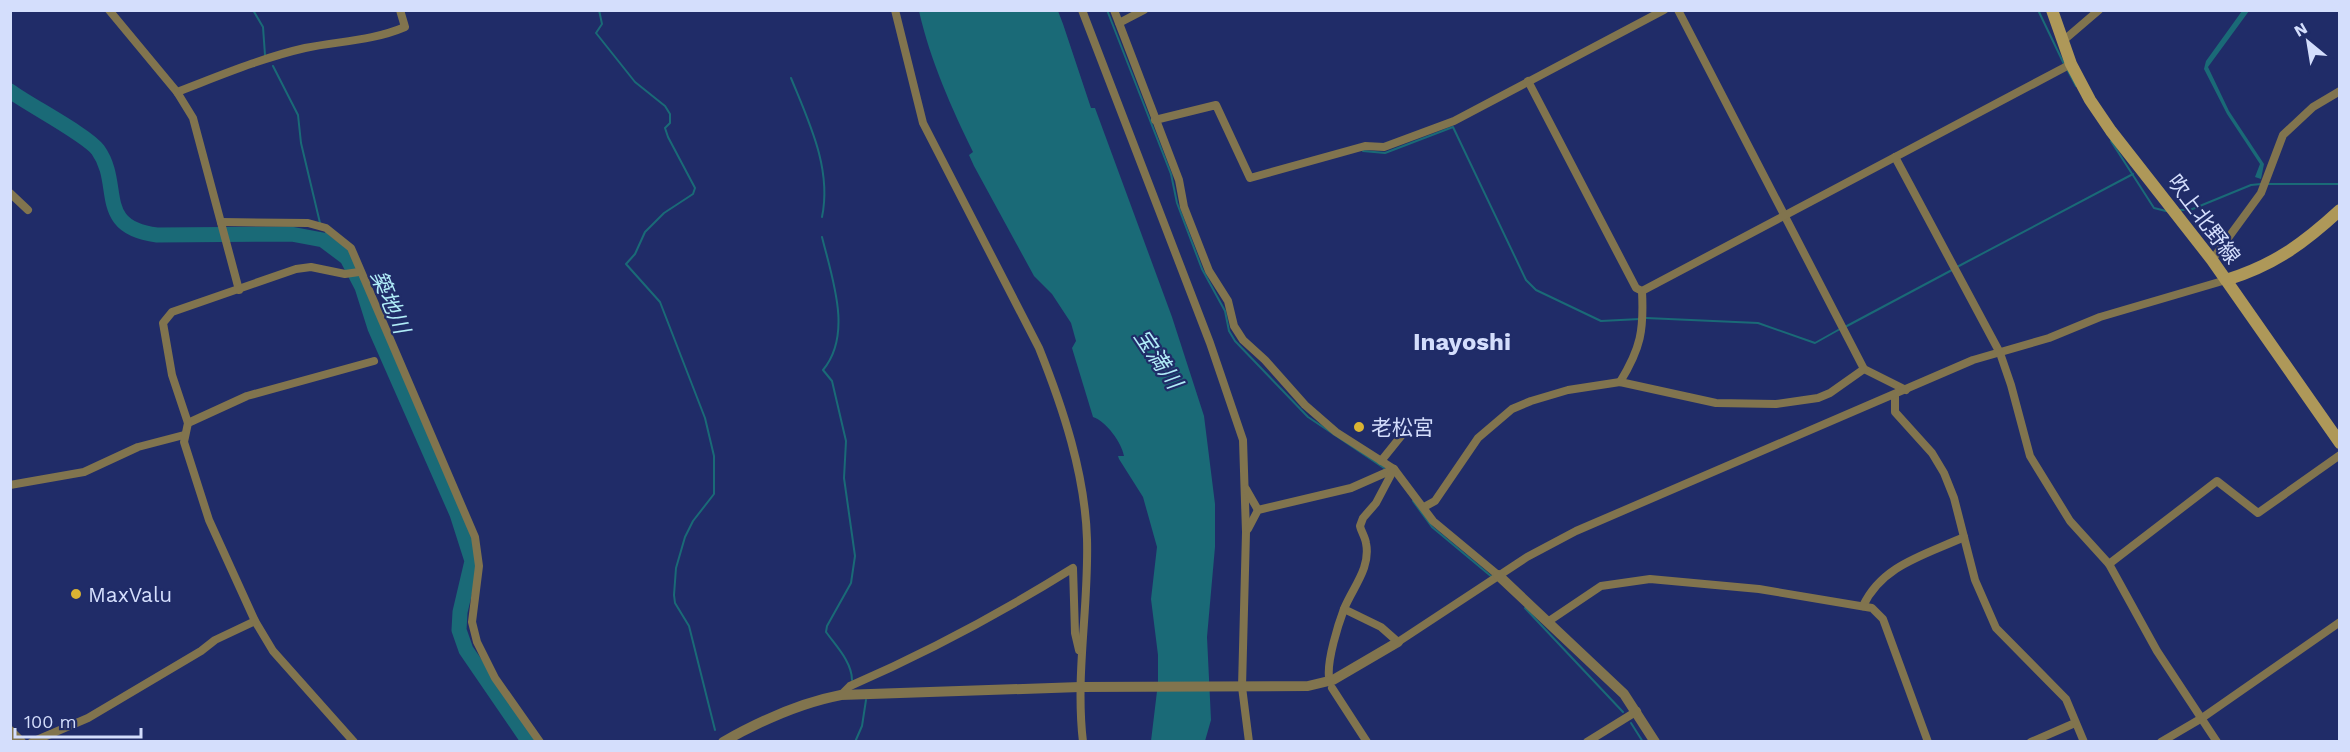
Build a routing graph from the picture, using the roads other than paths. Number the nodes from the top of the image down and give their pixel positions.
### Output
1 (110, 10) edge
2 (400, 10) edge
3 (895, 10) edge
4 (1082, 10) edge
5 (1114, 10) edge
6 (1144, 10) edge
7 (1664, 10) edge
8 (1678, 10) edge
9 (2052, 10) edge
10 (2099, 10) edge
11 (1119, 23) junction
12 (2064, 40) junction
13 (2071, 64) junction
14 (1528, 81) junction
15 (2340, 91) edge
16 (177, 92) junction
17 (1155, 120) junction
18 (1896, 157) junction
19 (10, 193) edge
20 (28, 210) dead end
21 (2340, 210) edge
22 (1784, 216) junction
23 (221, 223) junction
24 (2212, 260) junction
25 (359, 272) dead end
26 (2226, 280) junction
27 (239, 290) junction
28 (1642, 291) junction
29 (2000, 353) junction
30 (374, 360) dead end
31 (1864, 369) junction
32 (1620, 382) junction
33 (1906, 390) junction
34 (1895, 394) junction
35 (188, 423) junction
36 (1406, 430) dead end
37 (184, 435) junction
38 (2340, 443) edge
39 (2340, 455) edge
40 (1381, 461) junction
41 (1394, 469) junction
42 (10, 485) edge
43 (1246, 488) junction
44 (1424, 507) junction
45 (1258, 510) junction
46 (1246, 532) junction
47 (1964, 537) junction
48 (2109, 564) junction
49 (1498, 575) junction
50 (1863, 606) junction
51 (1344, 609) junction
52 (255, 621) junction
53 (1549, 621) junction
54 (2340, 622) edge
55 (1398, 642) junction
56 (1081, 660) junction
57 (1329, 677) dead end
58 (1084, 687) junction
59 (1242, 687) junction
60 (1332, 688) dead end
61 (841, 695) junction
62 (1637, 711) junction
63 (2202, 718) junction
64 (2075, 723) junction
65 (10, 731) edge
66 (21, 741) edge
67 (32, 741) edge
68 (354, 741) edge
69 (540, 741) edge
70 (723, 741) edge
71 (1083, 741) edge
72 (1249, 741) edge
73 (1367, 741) edge
74 (1587, 741) edge
75 (1655, 741) edge
76 (1928, 741) edge
77 (2031, 741) edge
78 (2084, 741) edge
79 (2161, 741) edge
80 (2217, 741) edge

1 - 16 street
2 - 16 street
3 - 56 street
4 - 43 street
5 - 11 street
6 - 11 street
7 - 14 street
8 - 22 street
9 - 12 main road, 吹上北野線
10 - 12 street
11 - 17 street
12 - 13 main road, 吹上北野線
13 - 18 street
13 - 24 main road, 吹上北野線
14 - 17 street
14 - 28 street
15 - 24 street
16 - 23 street
17 - 40 street
18 - 22 street
18 - 29 street
19 - 20 street
21 - 26 main road
22 - 28 street
22 - 31 street
23 - 27 street
23 - 69 street
24 - 26 main road, 吹上北野線
25 - 27 street
26 - 29 street
26 - 38 main road, 吹上北野線
27 - 35 street
28 - 32 street
29 - 33 street
29 - 48 street
30 - 35 street
31 - 32 street
31 - 33 street
32 - 44 street
33 - 34 street
34 - 47 street
34 - 49 street
35 - 37 street
36 - 40 street
37 - 42 street
37 - 52 street
39 - 48 street
40 - 41 street
41 - 44 street
41 - 45 street
41 - 51 street
43 - 45 street
43 - 46 street
44 - 49 street
45 - 46 street
46 - 59 street
47 - 50 street
47 - 64 street
48 - 63 street
49 - 53 street
49 - 55 street
50 - 53 street
50 - 76 street
51 - 55 street
51 - 57 street
52 - 67 street
52 - 68 street
53 - 62 street
54 - 63 street
55 - 59 street
56 - 58 street
56 - 61 street
58 - 59 street
58 - 61 street
58 - 71 street
59 - 72 street
60 - 73 street
61 - 70 street
62 - 74 street
62 - 75 street
63 - 79 street
63 - 80 street
64 - 77 street
64 - 78 street
65 - 66 street

